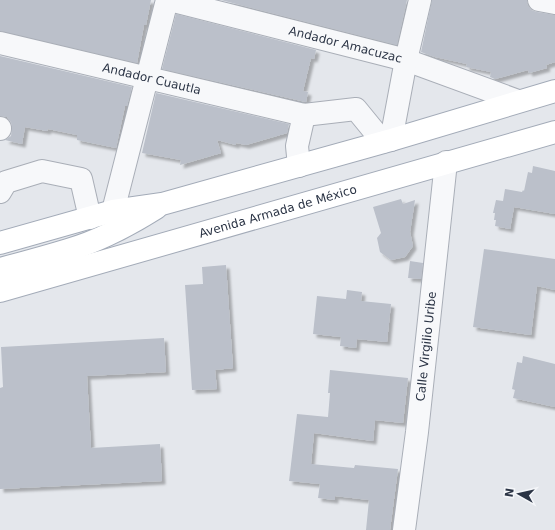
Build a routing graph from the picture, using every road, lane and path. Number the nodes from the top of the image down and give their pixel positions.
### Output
1 (166, 0) edge
2 (170, 0) edge
3 (420, 0) edge
4 (539, 0) edge
5 (555, 4) edge
6 (0, 43) edge
7 (406, 60) junction
8 (147, 78) junction
9 (555, 90) edge
10 (518, 101) junction
11 (304, 115) junction
12 (555, 132) edge
13 (387, 141) junction
14 (446, 162) junction
15 (300, 166) junction
16 (0, 192) edge
17 (162, 204) junction
18 (113, 211) junction
19 (90, 218) junction
20 (0, 243) edge
21 (0, 269) edge
22 (0, 291) edge
23 (404, 530) edge

1 - 8 street
2 - 7 street, Andador Amacuzac
3 - 7 street
4 - 5 street
6 - 8 street, Andador Cuautla
7 - 10 street, Andador Amacuzac
7 - 13 street
8 - 11 street, Andador Cuautla
8 - 18 street
9 - 10 main road
10 - 13 main road
11 - 13 street, Andador Cuautla
11 - 15 street
12 - 14 main road, Avenida Armada de México
13 - 15 main road
14 - 22 main road, Avenida Armada de México
14 - 23 street, Calle Virgilio Uribe
15 - 17 main road
16 - 19 street
17 - 18 main road
17 - 21 main road
18 - 19 main road
19 - 20 main road

